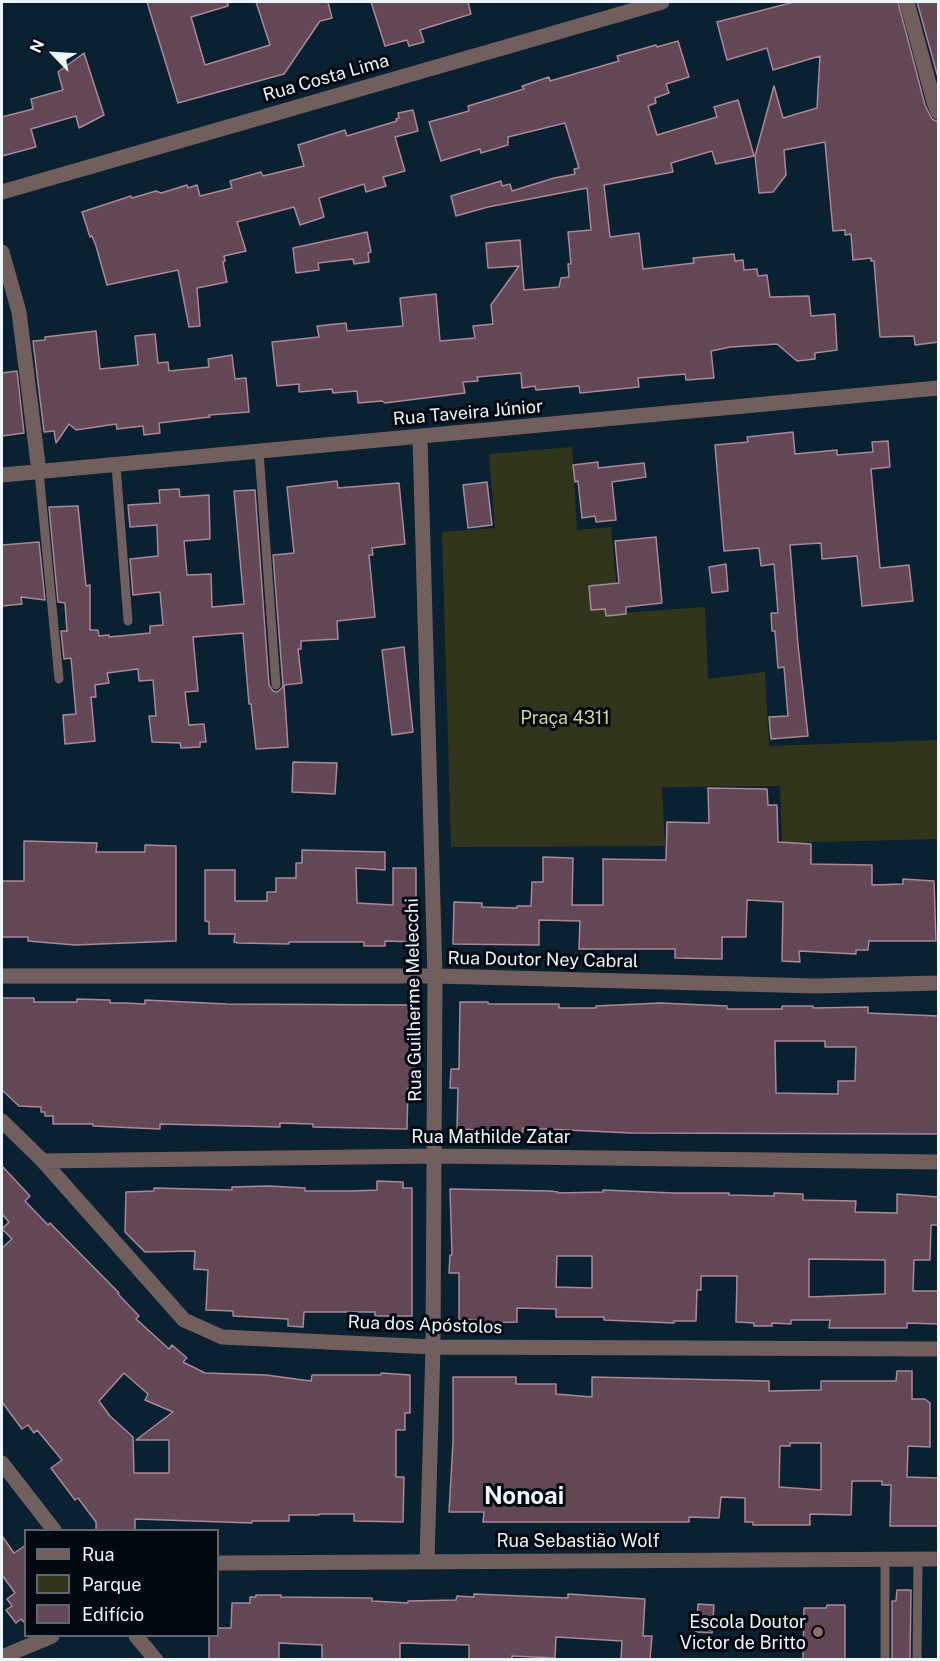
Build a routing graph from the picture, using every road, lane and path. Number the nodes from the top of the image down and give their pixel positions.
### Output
1 (662, 2) edge
2 (907, 2) edge
3 (939, 112) edge
4 (2, 192) edge
5 (2, 252) edge
6 (939, 388) edge
7 (420, 438) junction
8 (259, 453) junction
9 (116, 466) junction
10 (39, 472) junction
11 (2, 476) edge
12 (128, 621) dead end
13 (59, 679) dead end
14 (276, 685) dead end
15 (2, 976) edge
16 (435, 976) junction
17 (939, 983) edge
18 (2, 1121) edge
19 (435, 1156) junction
20 (43, 1161) junction
21 (939, 1162) edge
22 (434, 1347) junction
23 (939, 1349) edge
24 (2, 1463) edge
25 (53, 1529) edge
26 (885, 1559) junction
27 (918, 1559) junction
28 (939, 1559) edge
29 (427, 1562) junction
30 (219, 1563) edge
31 (47, 1637) edge
32 (138, 1637) edge
33 (2, 1657) edge
34 (156, 1659) edge
35 (885, 1659) edge
36 (917, 1659) edge

1 - 4 street, Rua Costa Lima
2 - 3 street
5 - 10 street
6 - 7 street, Rua Taveira Júnior
7 - 8 street, Rua Taveira Júnior
7 - 16 street, Rua Guilherme Melecchi
8 - 9 street, Rua Taveira Júnior
8 - 14 lane
9 - 10 street, Rua Taveira Júnior
9 - 12 lane
10 - 11 street, Rua Taveira Júnior
10 - 13 lane
15 - 16 street, Rua Doutor Ney Cabral
16 - 17 street, Rua Doutor Ney Cabral
16 - 19 street, Rua Guilherme Melecchi
18 - 20 street, Rua dos Apóstolos
19 - 20 street, Rua Mathilde Zatar
19 - 21 street, Rua Mathilde Zatar
19 - 22 street, Rua Guilherme Melecchi
20 - 22 street, Rua dos Apóstolos
22 - 23 street, Rua dos Apóstolos
22 - 29 street, Rua Guilherme Melecchi
24 - 25 street
26 - 27 street, Rua Sebastião Wolf
26 - 29 street, Rua Sebastião Wolf
26 - 35 lane
27 - 28 street, Rua Sebastião Wolf
27 - 36 lane
29 - 30 street, Rua Sebastião Wolf
31 - 33 street
32 - 34 street

